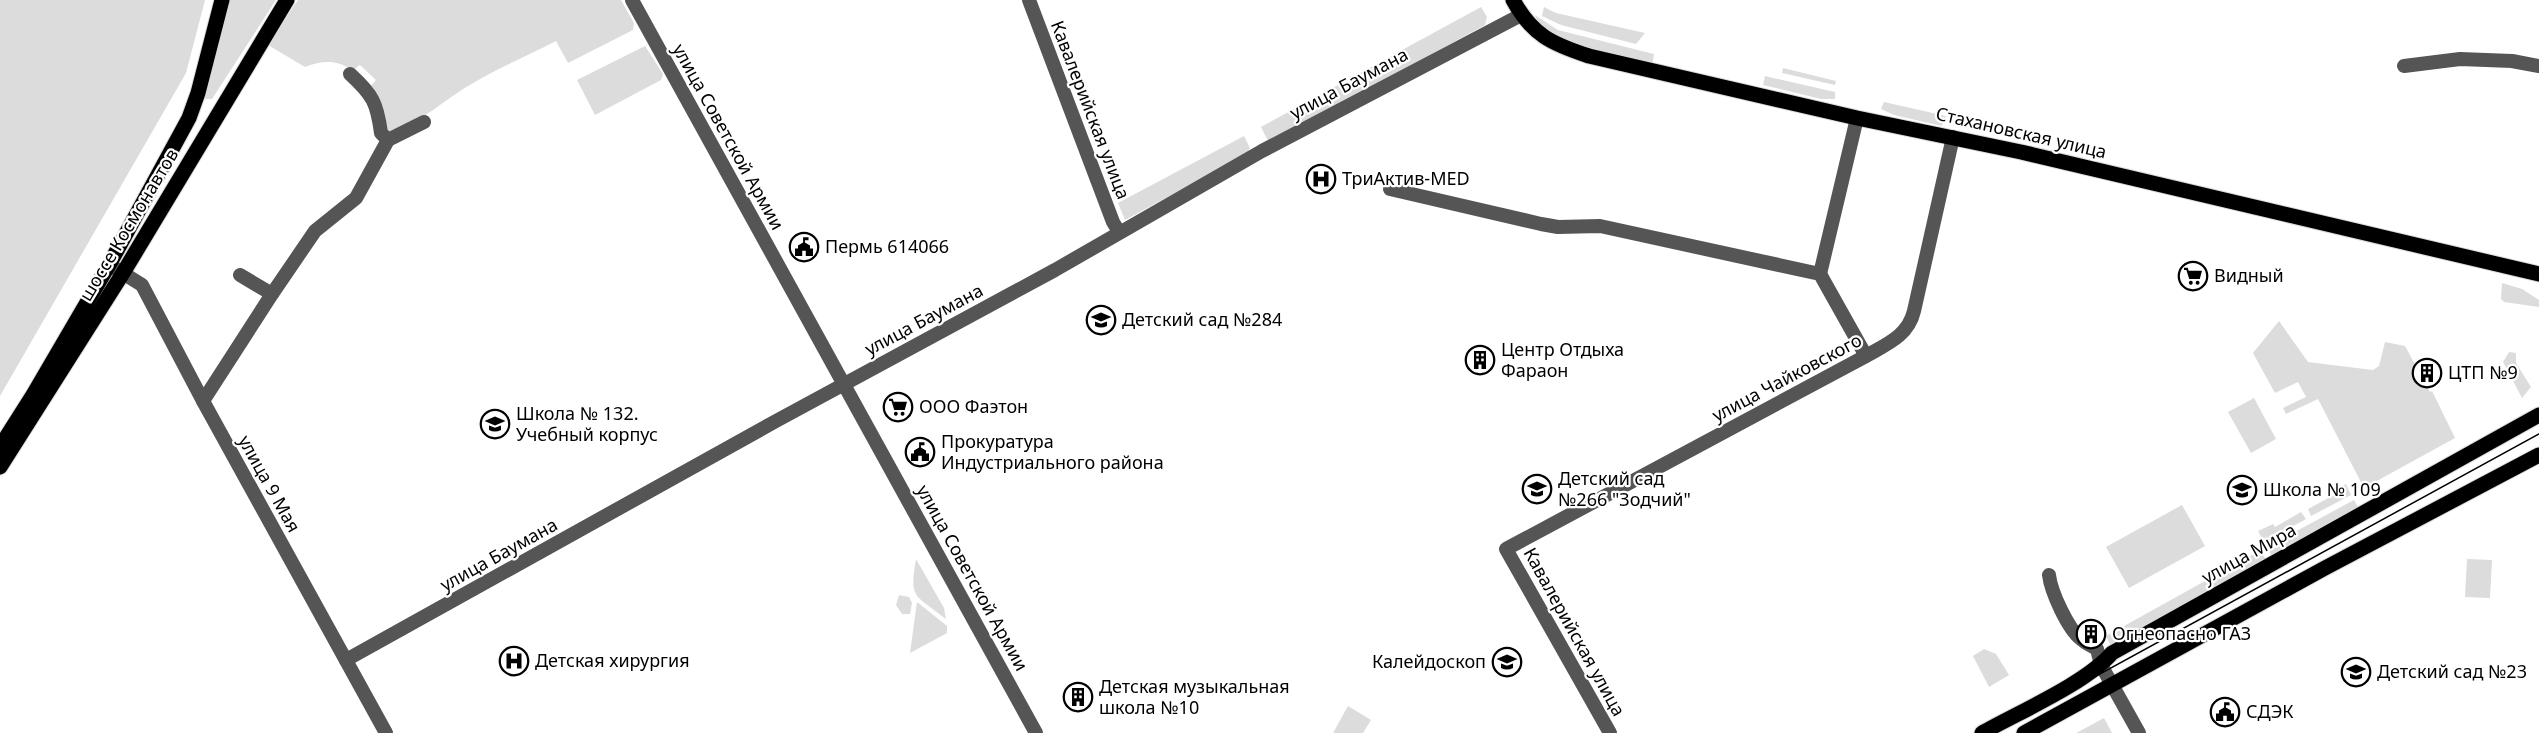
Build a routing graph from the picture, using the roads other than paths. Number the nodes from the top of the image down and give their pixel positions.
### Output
1 (222, 0) edge
2 (287, 0) edge
3 (632, 0) edge
4 (1029, 0) edge
5 (1513, 0) edge
6 (1521, 15) junction
7 (2404, 66) dead end
8 (2539, 66) edge
9 (350, 74) dead end
10 (1857, 118) junction
11 (424, 122) dead end
12 (1953, 137) junction
13 (388, 140) junction
14 (1390, 189) dead end
15 (1119, 232) junction
16 (109, 265) junction
17 (123, 273) junction
18 (1820, 274) junction
19 (240, 275) dead end
20 (2539, 276) edge
21 (272, 294) junction
22 (1866, 356) junction
23 (843, 384) junction
24 (203, 401) junction
25 (2539, 415) edge
26 (0, 447) edge
27 (2539, 455) edge
28 (0, 467) edge
29 (1506, 549) joint
30 (2049, 575) dead end
31 (346, 660) junction
32 (2101, 665) junction
33 (2113, 685) junction
34 (386, 733) edge
35 (1036, 733) edge
36 (1610, 733) edge
37 (1982, 733) edge
38 (2024, 733) edge
39 (2139, 733) edge

1 - 16 main road, шоссе Космонавтов
2 - 17 main road, шоссе Космонавтов
3 - 23 street, улица Советской Армии
4 - 15 street, Кавалерийская улица
5 - 6 main road, Стахановская улица
6 - 10 main road, Стахановская улица
6 - 15 street, улица Баумана
7 - 8 street
9 - 13 street
10 - 12 main road, Стахановская улица
10 - 18 street
11 - 13 street
12 - 20 main road, Стахановская улица
12 - 22 street, улица Чайковского
13 - 21 street
14 - 18 street
15 - 23 street, улица Баумана
16 - 17 street, улица 9 Мая
16 - 26 main road, шоссе Космонавтов
17 - 24 street, улица 9 Мая
17 - 28 main road, шоссе Космонавтов
18 - 22 street
19 - 21 street
21 - 24 street
22 - 29 street, улица Чайковского
23 - 31 street, улица Баумана
23 - 35 street, улица Советской Армии
24 - 31 street, улица 9 Мая
25 - 32 main road, улица Мира
27 - 33 main road
29 - 36 street, Кавалерийская улица
30 - 32 street
31 - 34 street, улица 9 Мая
32 - 33 street
32 - 37 main road, улица Мира
33 - 38 main road
33 - 39 street

